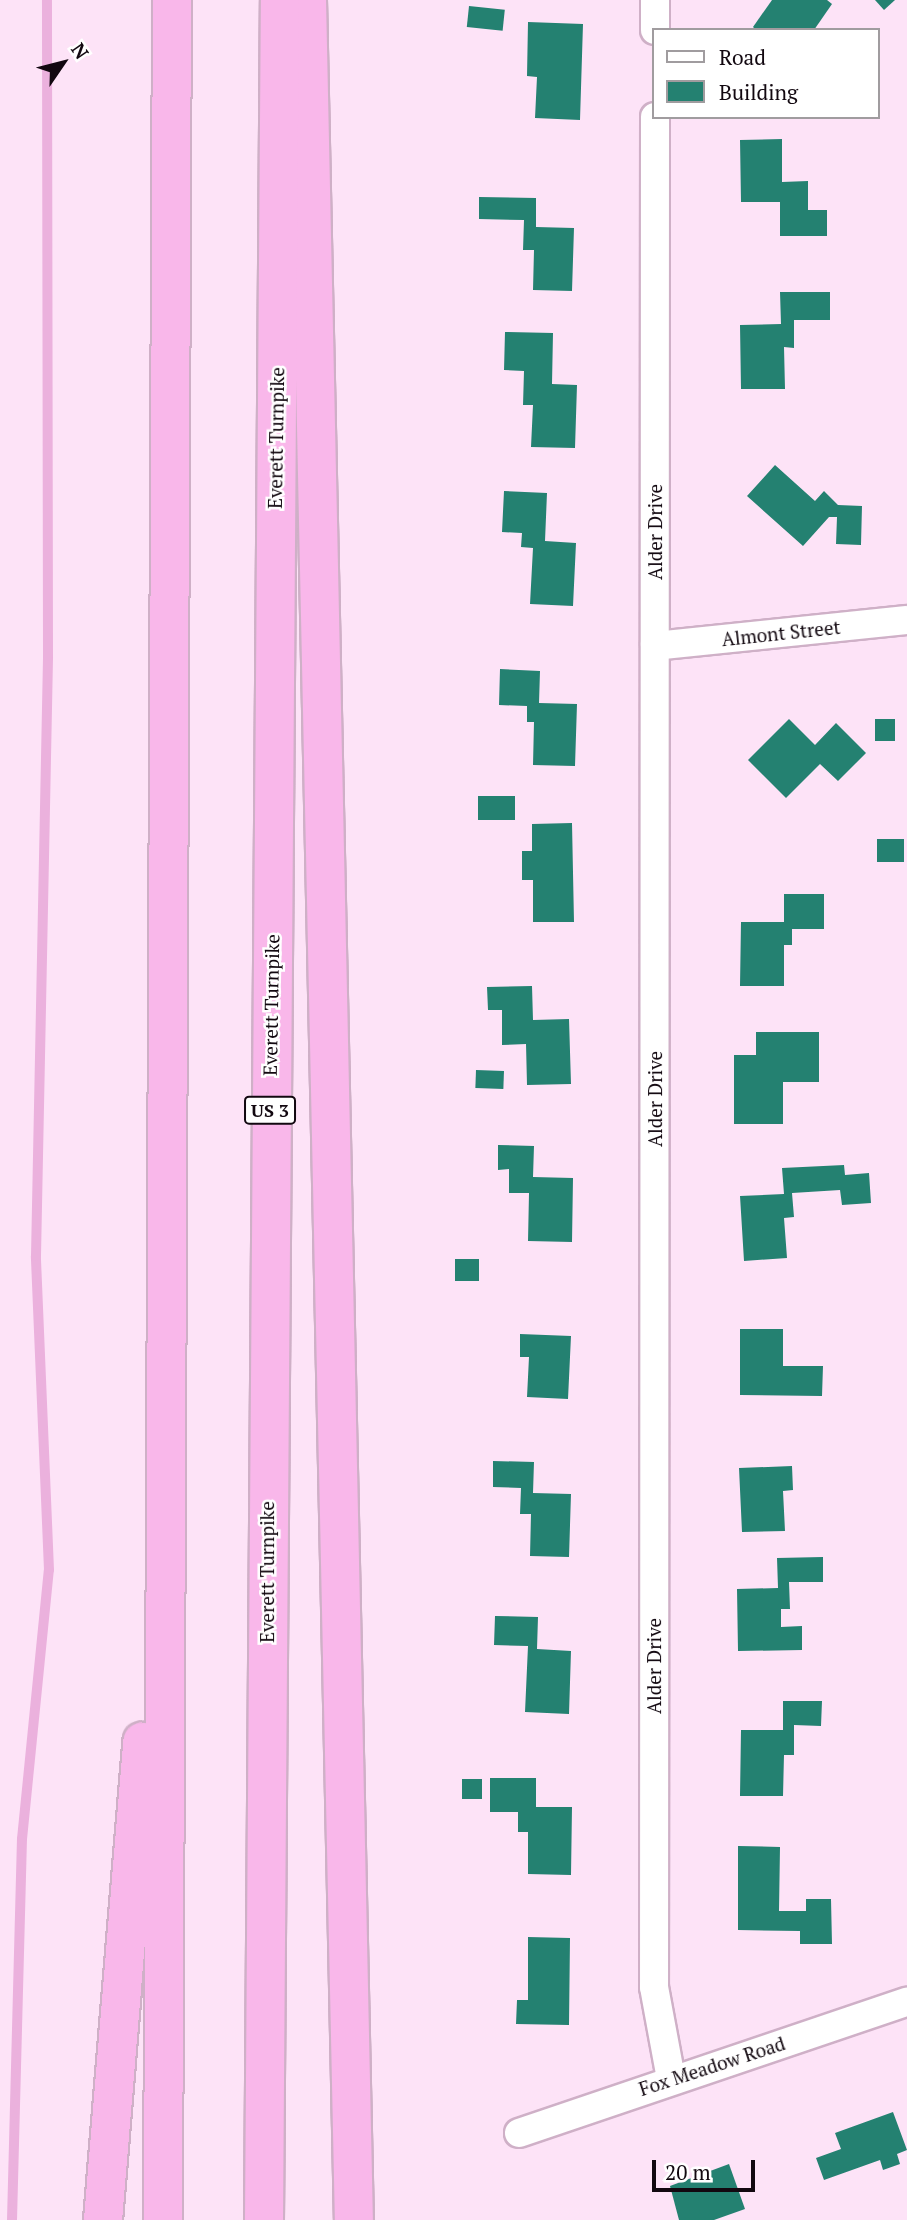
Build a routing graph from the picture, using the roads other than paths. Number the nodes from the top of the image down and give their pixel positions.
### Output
1 (172, 0) edge
2 (279, 0) edge
3 (307, 0) edge
4 (656, 0) edge
5 (655, 28) edge
6 (655, 119) edge
7 (907, 620) edge
8 (655, 646) junction
9 (165, 1465) junction
10 (907, 2002) edge
11 (671, 2079) junction
12 (519, 2133) dead end
13 (103, 2220) edge
14 (163, 2220) edge
15 (264, 2220) edge
16 (354, 2220) edge

1 - 9 highway
2 - 15 highway, Everett Turnpike / US 3
3 - 16 highway
4 - 5 street
6 - 8 street, Alder Drive
7 - 8 street, Almont Street
8 - 11 street, Alder Drive
9 - 13 highway
9 - 14 highway
10 - 11 street, Fox Meadow Road
11 - 12 street, Fox Meadow Road

